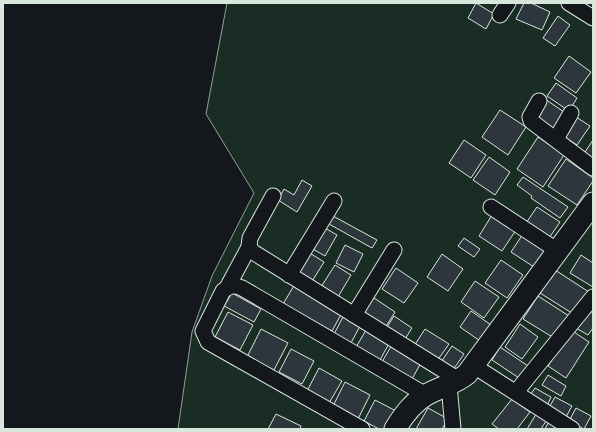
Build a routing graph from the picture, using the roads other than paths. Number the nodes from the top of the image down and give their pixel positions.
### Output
1 (578, 5) edge
2 (593, 18) edge
3 (540, 101) dead end
4 (572, 113) dead end
5 (556, 139) junction
6 (593, 168) edge
7 (273, 196) dead end
8 (334, 201) dead end
9 (593, 203) edge
10 (491, 207) dead end
11 (249, 247) junction
12 (394, 250) dead end
13 (558, 252) junction
14 (289, 274) junction
15 (228, 286) junction
16 (593, 297) edge
17 (354, 315) junction
18 (474, 366) junction
19 (454, 383) junction
20 (516, 392) junction
21 (426, 395) junction
22 (362, 429) edge
23 (395, 429) edge
24 (454, 429) edge
25 (572, 429) edge

1 - 2 street
3 - 5 street
4 - 5 street
5 - 6 street
7 - 11 street
8 - 14 street
9 - 13 main road
10 - 13 street
11 - 14 street
11 - 15 street
12 - 17 street
13 - 18 main road
14 - 17 street
15 - 21 street
15 - 22 street
16 - 20 street
17 - 19 street
18 - 19 main road
18 - 20 street
19 - 21 main road
19 - 24 street
20 - 25 street
21 - 23 main road

